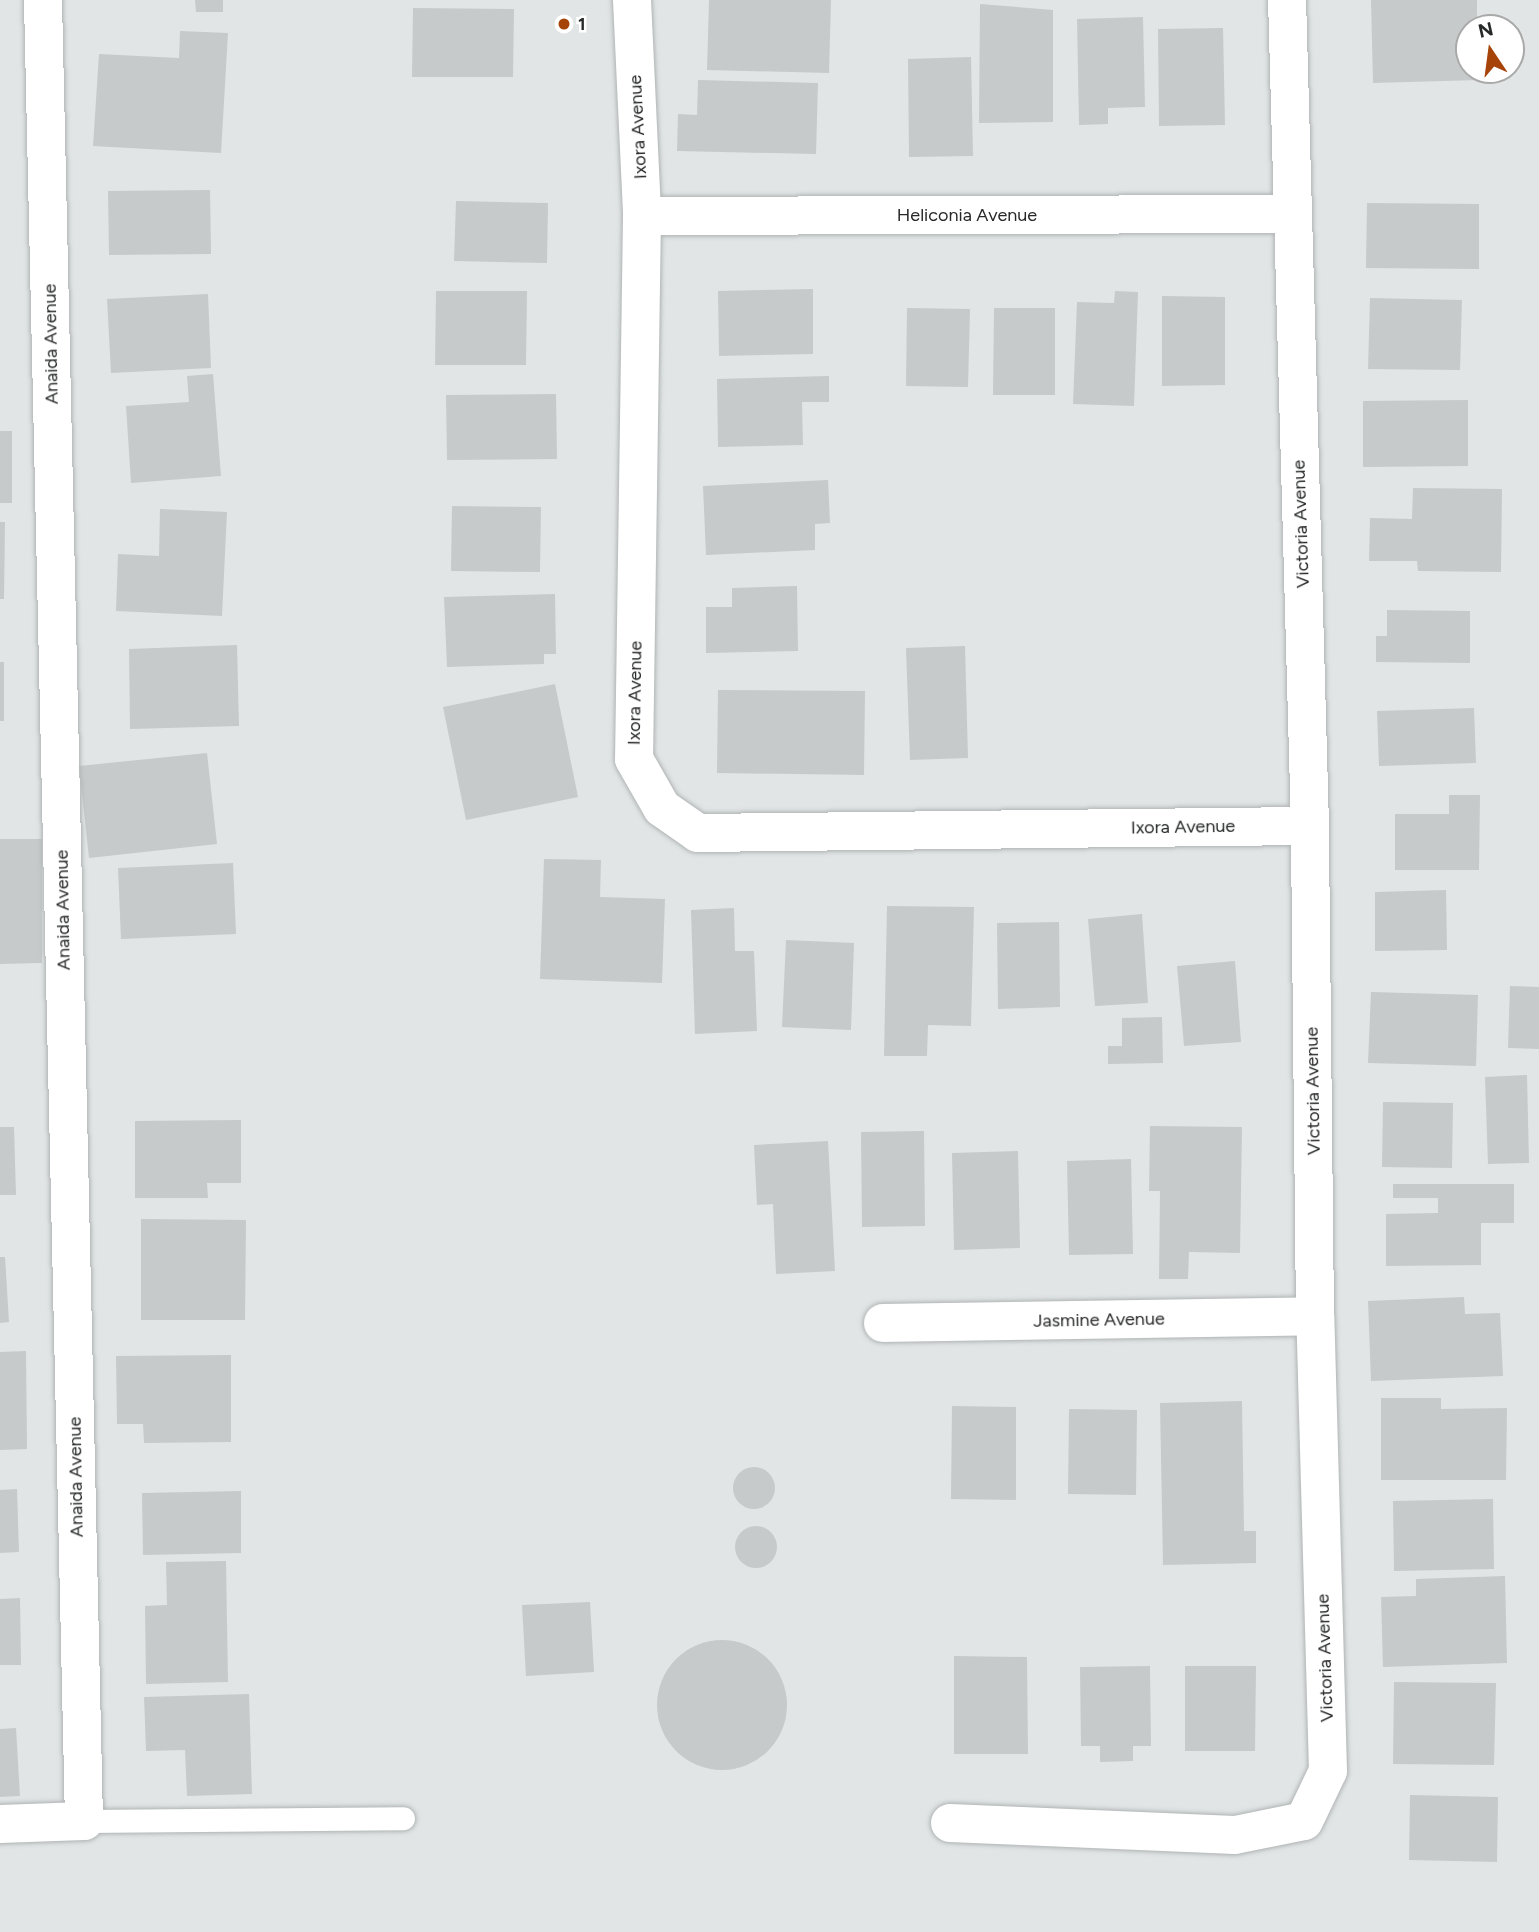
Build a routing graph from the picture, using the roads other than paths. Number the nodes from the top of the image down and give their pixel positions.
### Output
1 (43, 0) edge
2 (632, 0) edge
3 (1287, 0) edge
4 (1293, 214) junction
5 (642, 216) junction
6 (1310, 825) junction
7 (1315, 1316) junction
8 (883, 1324) dead end
9 (403, 1818) dead end
10 (84, 1821) junction
11 (0, 1824) edge
12 (950, 1824) dead end

1 - 10 street, Anaida Avenue
2 - 5 street, Ixora Avenue
3 - 4 street, Victoria Avenue
4 - 5 street, Heliconia Avenue
4 - 6 street, Victoria Avenue
5 - 6 street, Ixora Avenue
6 - 7 street, Victoria Avenue
7 - 8 street, Jasmine Avenue
7 - 12 street, Victoria Avenue
9 - 10 lane
10 - 11 street

